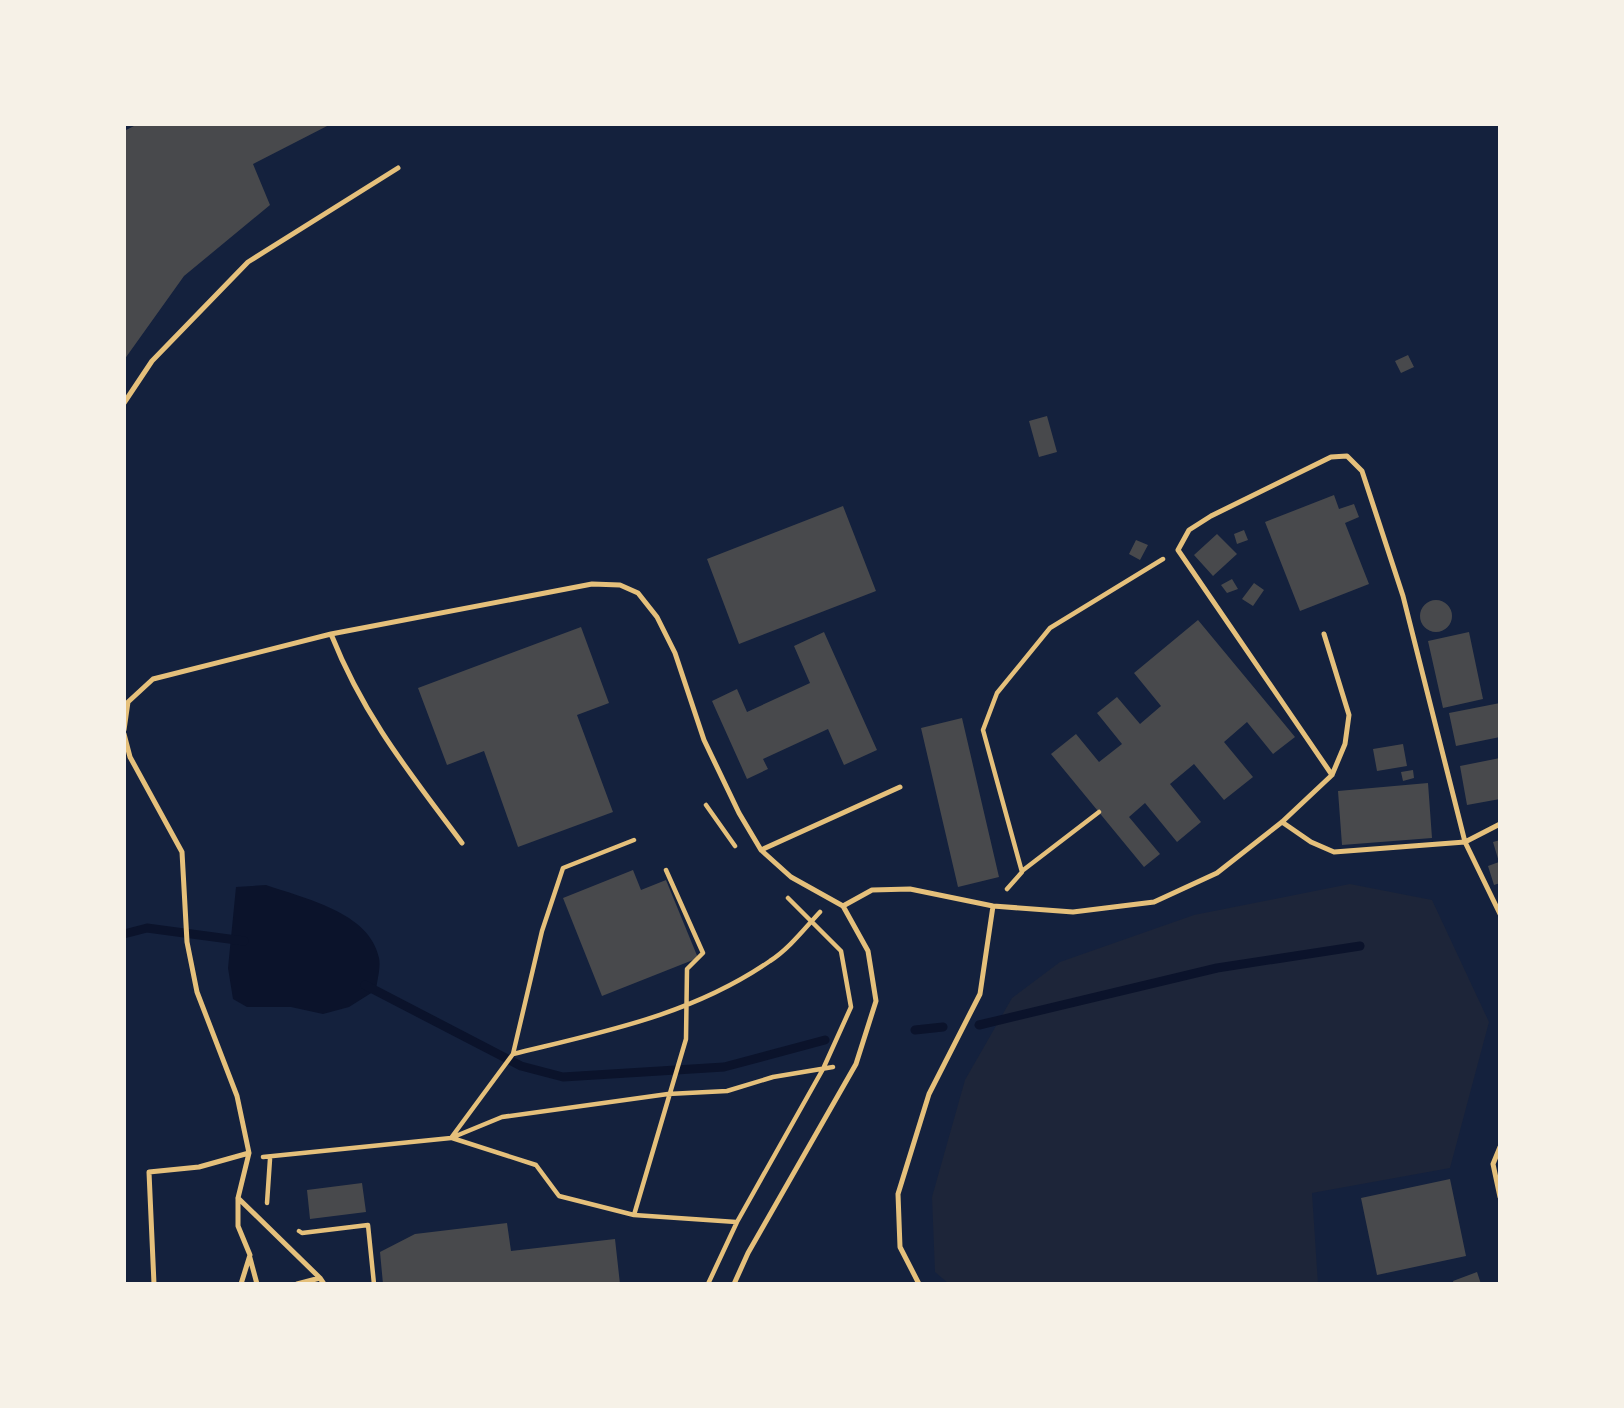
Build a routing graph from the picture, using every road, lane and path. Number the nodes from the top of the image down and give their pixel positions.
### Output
1 (398, 168) dead end
2 (124, 402) edge
3 (1178, 550) junction
4 (331, 634) junction
5 (1324, 634) dead end
6 (124, 732) edge
7 (1332, 775) junction
8 (900, 787) dead end
9 (706, 805) dead end
10 (1099, 812) dead end
11 (1282, 822) junction
12 (1500, 824) edge
13 (634, 840) dead end
14 (1465, 842) junction
15 (462, 843) dead end
16 (736, 848) dead end
17 (761, 850) junction
18 (666, 870) dead end
19 (1022, 872) junction
20 (783, 894) dead end
21 (830, 901) junction
22 (843, 906) junction
23 (993, 906) junction
24 (1500, 914) edge
25 (812, 920) junction
26 (689, 1006) junction
27 (513, 1054) junction
28 (856, 1064) junction
29 (823, 1069) junction
30 (668, 1094) junction
31 (451, 1138) junction
32 (1500, 1147) edge
33 (249, 1153) junction
34 (270, 1159) junction
35 (1500, 1197) edge
36 (238, 1198) junction
37 (267, 1207) dead end
38 (634, 1215) junction
39 (737, 1222) junction
40 (293, 1226) dead end
41 (250, 1255) junction
42 (322, 1281) edge
43 (154, 1284) edge
44 (241, 1284) edge
45 (257, 1284) edge
46 (297, 1284) edge
47 (373, 1284) edge
48 (708, 1284) edge
49 (734, 1284) edge
50 (919, 1284) edge

1 - 2 lane
3 - 7 lane
3 - 14 lane
3 - 19 path
4 - 6 lane
4 - 15 lane
4 - 17 lane
5 - 7 lane
6 - 33 lane
7 - 11 lane
8 - 17 lane
9 - 16 path
10 - 19 path
11 - 14 lane
11 - 23 lane
12 - 14 lane
13 - 27 path
14 - 24 lane
17 - 21 lane
18 - 26 path
19 - 23 path
20 - 25 path
21 - 22 lane
21 - 25 path
22 - 23 lane
22 - 28 lane
23 - 50 lane
25 - 26 path
25 - 29 path
26 - 27 path
26 - 30 path
27 - 31 path
28 - 29 path
28 - 49 lane
29 - 30 path
29 - 39 path
30 - 31 path
30 - 38 path
31 - 34 path
31 - 38 path
32 - 35 lane
33 - 34 path
33 - 36 lane
33 - 43 lane
34 - 37 path
36 - 41 lane
36 - 42 lane
38 - 39 path
39 - 48 path
40 - 47 path
41 - 44 lane
41 - 45 lane
42 - 46 lane

